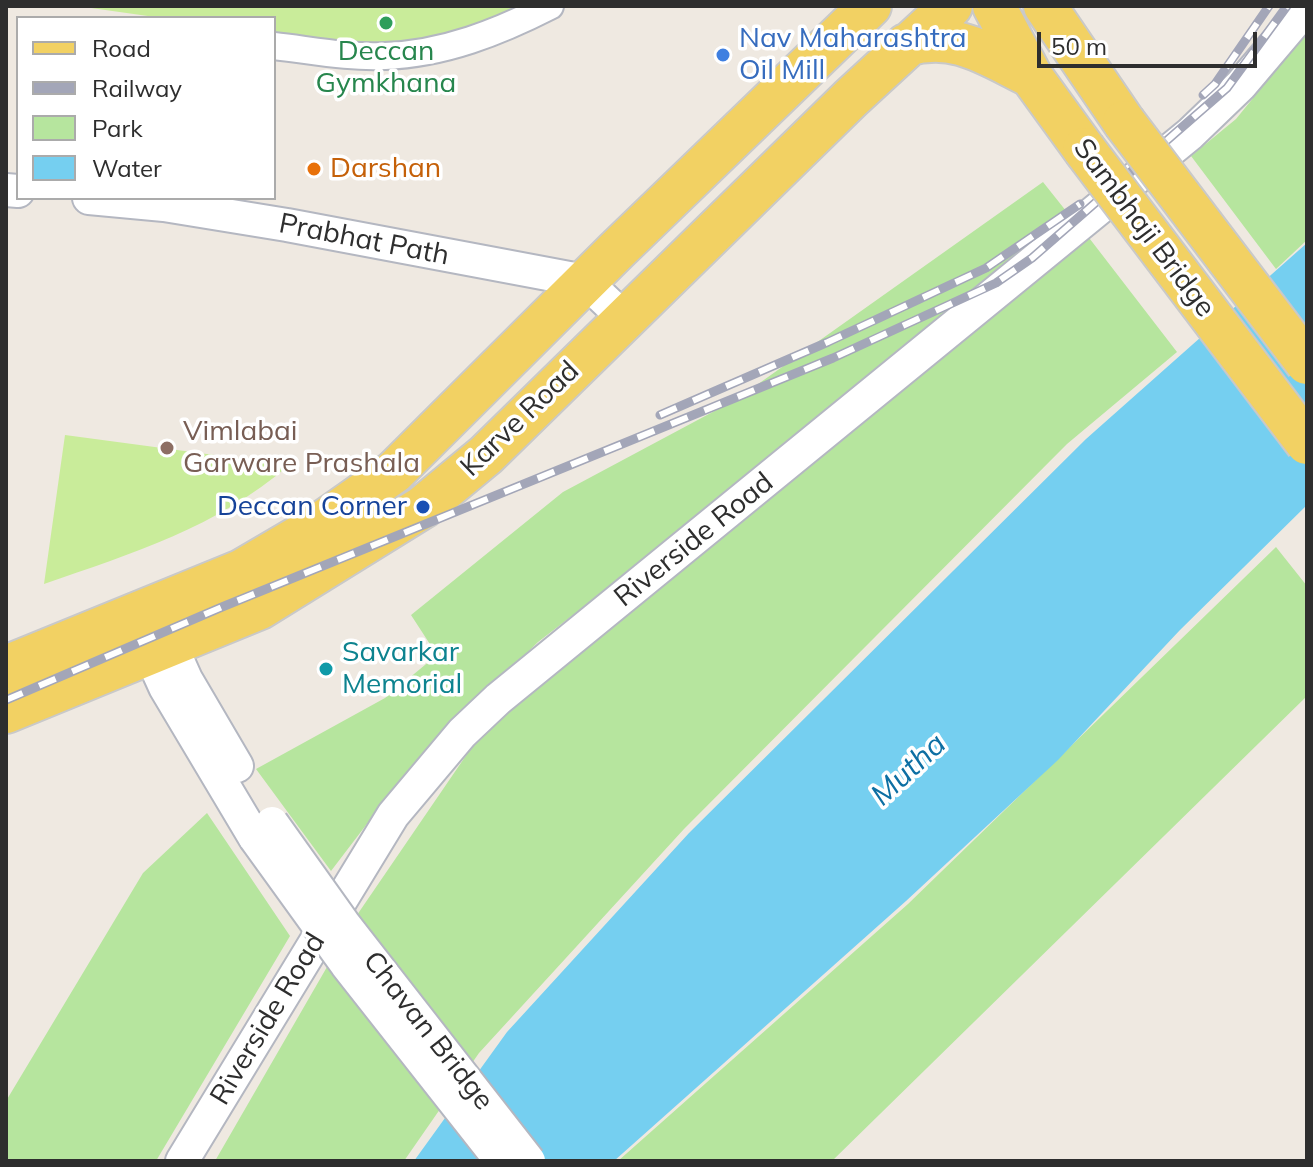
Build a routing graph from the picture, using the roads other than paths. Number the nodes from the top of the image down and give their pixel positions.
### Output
1 (550, 6) edge
2 (951, 6) edge
3 (994, 6) edge
4 (869, 7) edge
5 (1046, 7) edge
6 (1307, 7) edge
7 (906, 45) junction
8 (276, 46) edge
9 (1031, 76) junction
10 (127, 200) edge
11 (165, 202) edge
12 (585, 281) junction
13 (624, 318) junction
14 (1307, 363) edge
15 (1307, 443) edge
16 (144, 612) junction
17 (160, 650) junction
18 (6, 667) edge
19 (6, 712) edge
20 (263, 831) junction
21 (182, 1161) edge
22 (501, 1161) edge
23 (529, 1161) edge

1 - 8 street
2 - 7 main road, Karve Road
3 - 9 main road, Sambhaji Bridge
4 - 12 main road, Karve Road
5 - 14 main road, Sambhaji Bridge, bridge
6 - 21 street, Riverside Road
7 - 9 main road
7 - 13 main road, Karve Road
9 - 15 main road, Sambhaji Bridge, bridge
10 - 11 street, Prabhat Path
11 - 12 street, Prabhat Path
12 - 13 street
12 - 16 main road, Karve Road
13 - 17 main road, Karve Road
16 - 17 street
16 - 18 main road, Karve Road
17 - 19 main road, Karve Road
17 - 20 street
20 - 22 street, Chavan Bridge, bridge
20 - 23 street, Chavan Bridge, bridge

